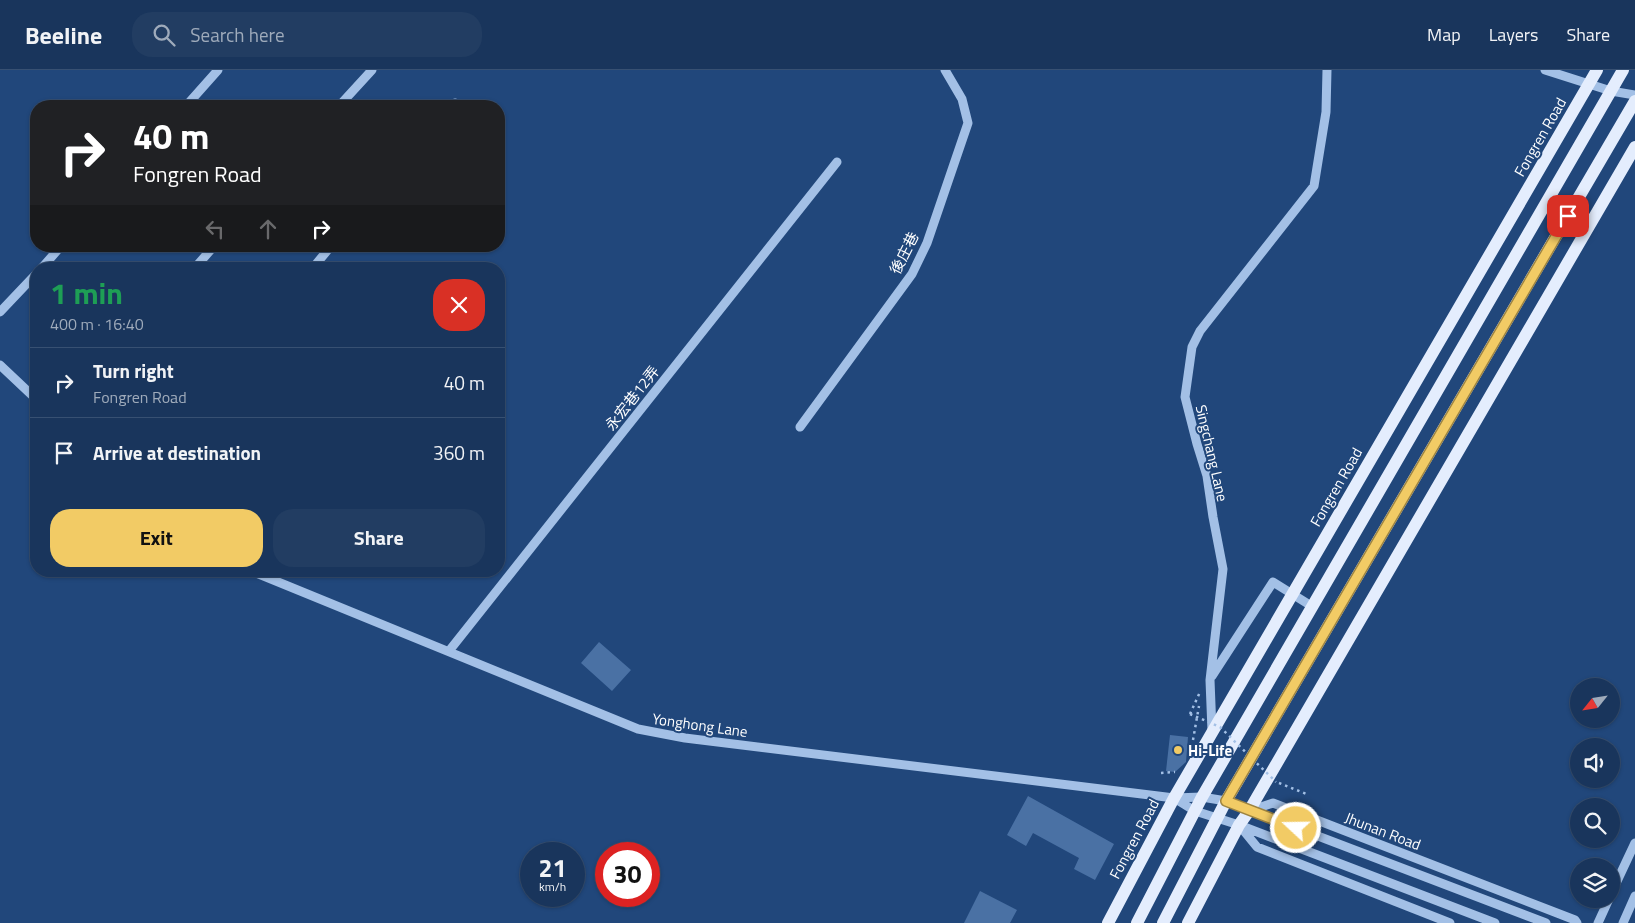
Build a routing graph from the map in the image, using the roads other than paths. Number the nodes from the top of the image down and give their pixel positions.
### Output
1 (218, 70) edge
2 (372, 70) edge
3 (945, 70) edge
4 (1327, 70) edge
5 (1546, 70) edge
6 (1597, 70) edge
7 (1623, 70) edge
8 (1589, 84) junction
9 (1611, 91) junction
10 (1635, 95) edge
11 (191, 100) edge
12 (344, 100) edge
13 (1635, 101) edge
14 (1635, 147) edge
15 (837, 162) dead end
16 (56, 252) edge
17 (209, 252) edge
18 (326, 252) edge
19 (47, 262) edge
20 (200, 262) edge
21 (318, 262) edge
22 (30, 280) edge
23 (0, 312) edge
24 (0, 366) edge
25 (30, 394) edge
26 (800, 427) dead end
27 (266, 577) edge
28 (1293, 594) junction
29 (1313, 607) junction
30 (449, 651) junction
31 (1207, 682) junction
32 (1212, 733) junction
33 (1202, 797) junction
34 (1174, 798) junction
35 (1226, 801) junction
36 (1195, 811) junction
37 (1249, 811) junction
38 (1217, 819) junction
39 (1239, 825) junction
40 (1635, 843) edge
41 (1620, 875) edge
42 (1635, 896) edge
43 (1605, 908) edge
44 (1108, 923) edge
45 (1137, 923) edge
46 (1163, 923) edge
47 (1188, 923) edge
48 (1450, 923) edge
49 (1495, 923) edge
50 (1546, 923) edge
51 (1577, 923) edge
52 (1598, 923) edge
53 (1623, 923) edge

1 - 11 street
2 - 12 street
3 - 26 street, 後庄巷
4 - 31 street, Singchang Lane
5 - 8 street
6 - 8 main road, Fongren Road
7 - 9 main road
8 - 9 street
8 - 28 main road, Fongren Road
9 - 10 street
9 - 29 main road
13 - 35 main road
14 - 37 main road
15 - 30 street, 永宏巷12弄
16 - 19 street
17 - 20 street
18 - 21 street
22 - 23 street
24 - 25 street
27 - 30 street, Yonghong Lane
28 - 29 street
28 - 31 street
28 - 32 main road, Fongren Road
29 - 33 main road
30 - 34 street, Yonghong Lane
31 - 32 street, Singchang Lane
32 - 34 main road, Fongren Road
33 - 34 street, Yonghong Lane
33 - 35 street, Yonghong Lane
33 - 36 main road
34 - 36 street
34 - 44 main road, Fongren Road
35 - 37 street, Yonghong Lane
35 - 38 main road
36 - 38 street
36 - 45 main road
37 - 39 main road
37 - 50 street, Jhunan Road
37 - 51 street, Jhunan Road
38 - 39 street
38 - 46 main road
39 - 47 main road
39 - 48 street
39 - 49 street
40 - 41 street
42 - 53 street
43 - 52 street

